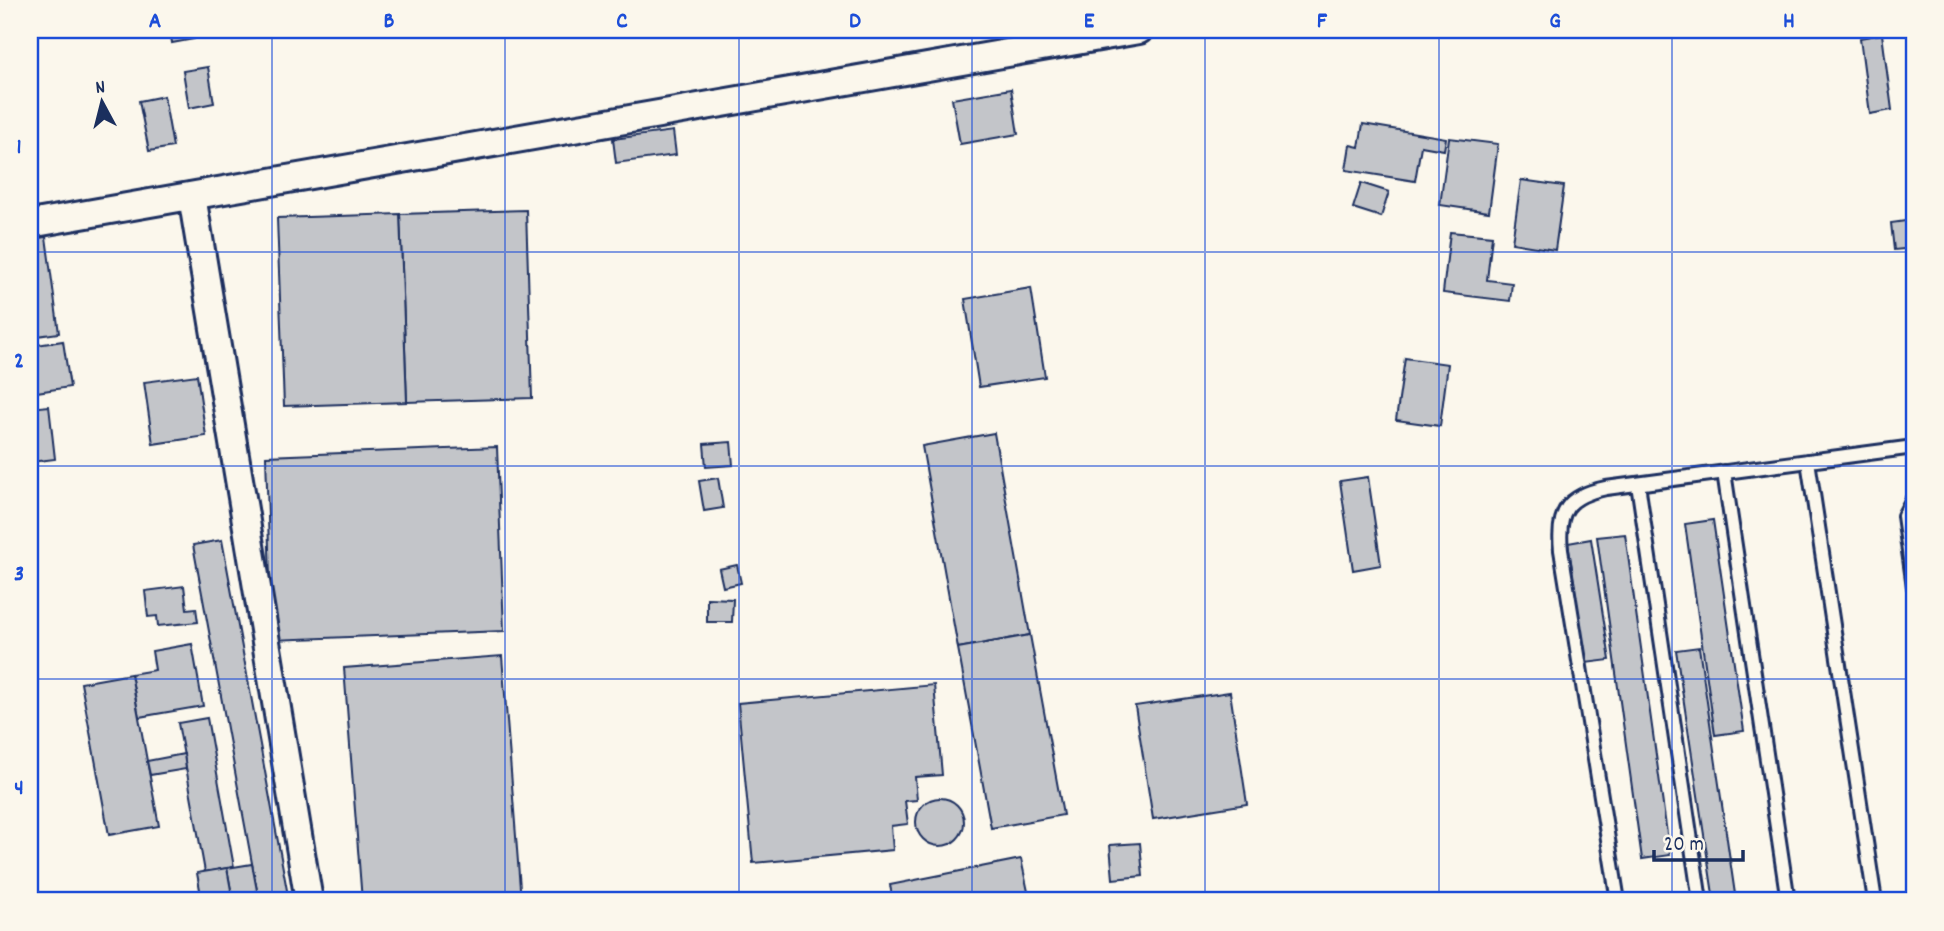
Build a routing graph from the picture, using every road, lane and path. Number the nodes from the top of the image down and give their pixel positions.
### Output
1 (1139, 30) edge
2 (192, 196) junction
3 (30, 224) edge
4 (1914, 447) edge
5 (1808, 461) junction
6 (1724, 472) junction
7 (1638, 484) junction
8 (1914, 497) edge
9 (1914, 587) edge
10 (309, 901) edge
11 (1618, 901) edge
12 (1700, 901) edge
13 (1788, 901) edge
14 (1875, 901) edge

1 - 2 street
2 - 3 street
2 - 10 street
4 - 5 lane
5 - 6 lane
5 - 14 lane
6 - 7 lane
6 - 13 lane
7 - 11 lane
7 - 12 lane
8 - 9 lane

